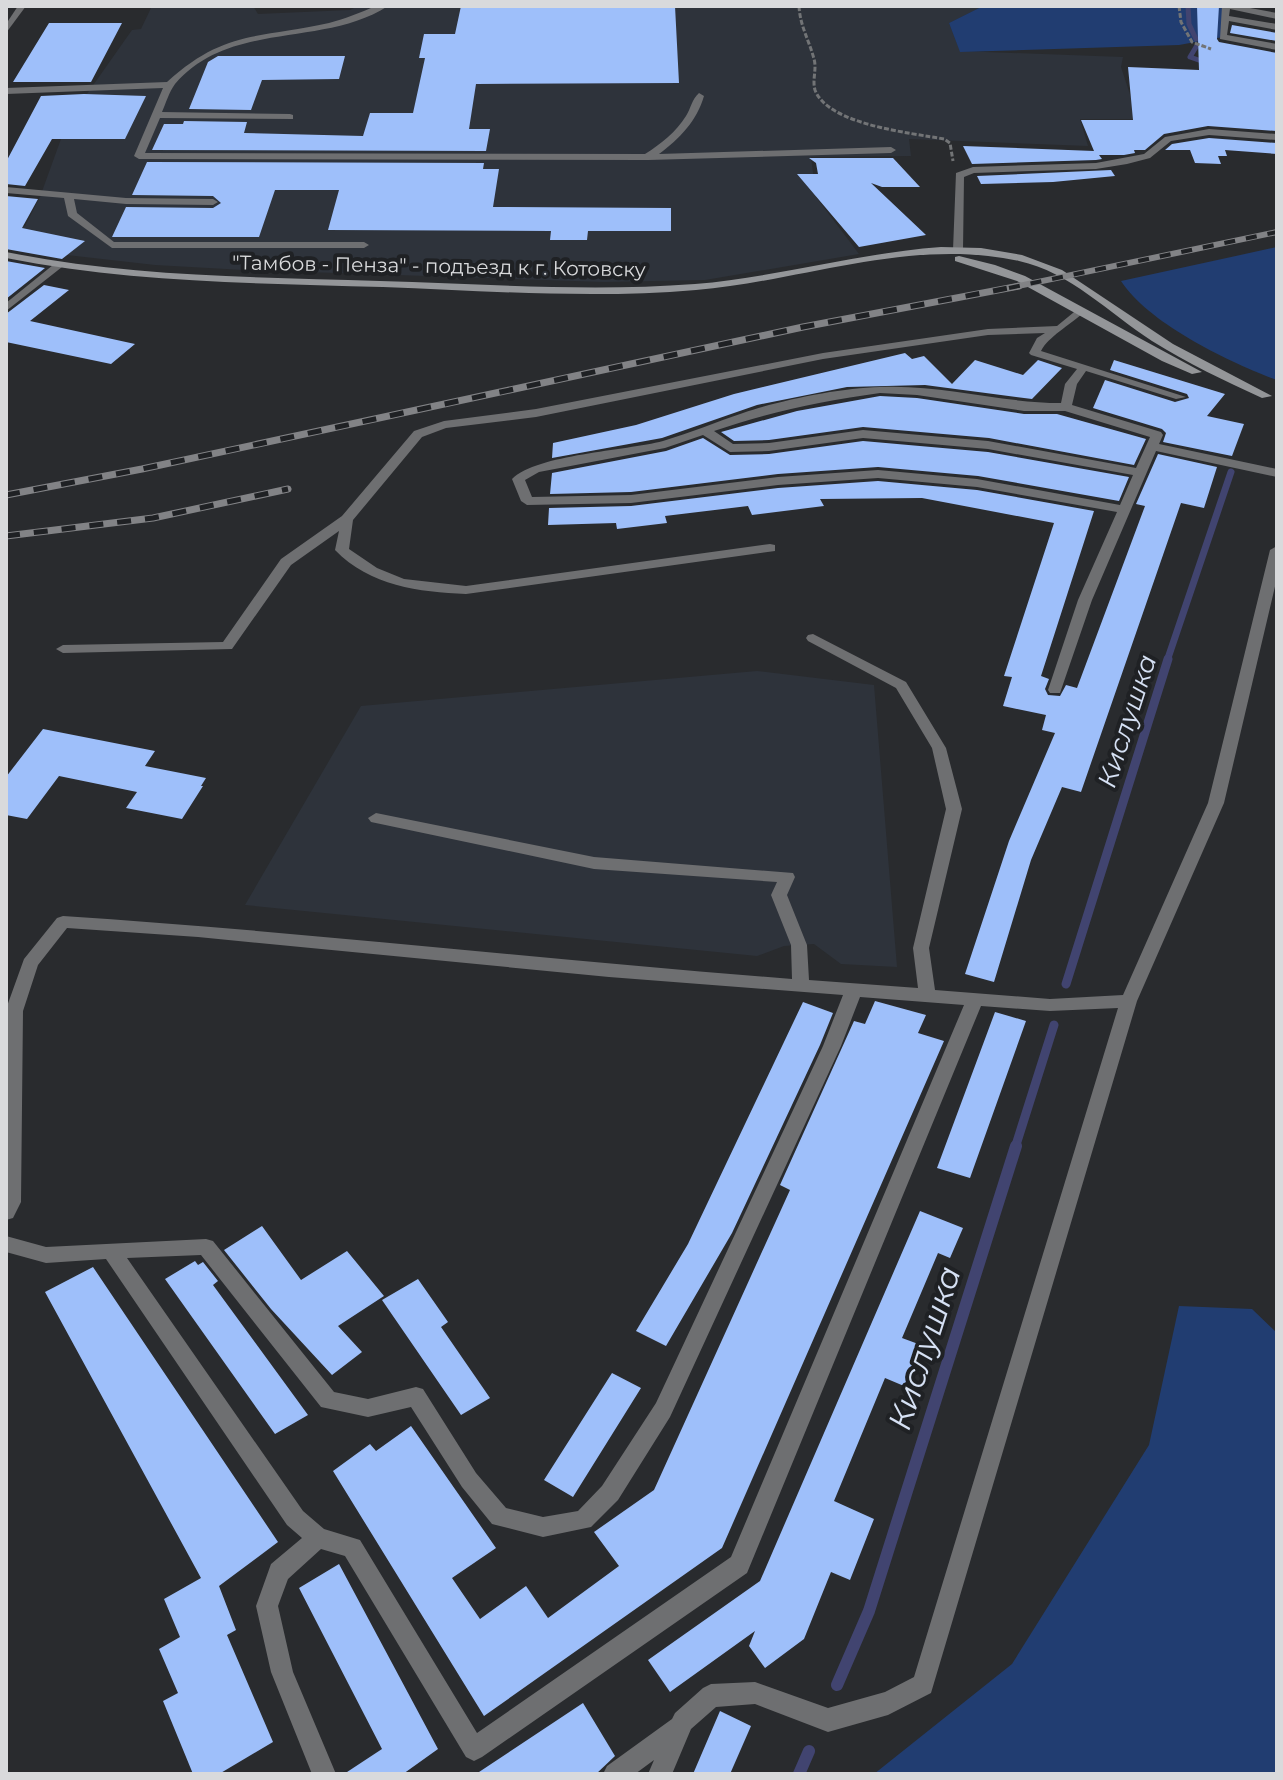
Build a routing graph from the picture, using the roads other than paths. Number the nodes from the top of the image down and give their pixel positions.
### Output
1 (22, 6) edge
2 (384, 6) edge
3 (1226, 6) edge
4 (1277, 16) edge
5 (1225, 18) junction
6 (1277, 27) edge
7 (6, 30) edge
8 (1277, 47) edge
9 (169, 85) junction
10 (6, 91) edge
11 (699, 96) dead end
12 (156, 115) junction
13 (290, 117) dead end
14 (1277, 137) edge
15 (891, 150) dead end
16 (648, 157) junction
17 (6, 190) edge
18 (68, 196) junction
19 (213, 202) dead end
20 (364, 245) dead end
21 (958, 250) junction
22 (6, 255) edge
23 (869, 258) junction
24 (57, 267) junction
25 (6, 308) edge
26 (1079, 311) junction
27 (1060, 329) junction
28 (1084, 367) junction
29 (1180, 397) dead end
30 (1272, 398) edge
31 (1066, 407) junction
32 (704, 430) junction
33 (1154, 447) junction
34 (1142, 473) junction
35 (1277, 473) edge
36 (1124, 510) junction
37 (347, 519) junction
38 (770, 548) dead end
39 (1277, 550) edge
40 (813, 638) dead end
41 (63, 649) dead end
42 (1055, 690) dead end
43 (376, 818) dead end
44 (801, 986) junction
45 (854, 990) junction
46 (927, 996) junction
47 (975, 1000) junction
48 (1129, 1001) junction
49 (6, 1212) edge
50 (6, 1244) edge
51 (111, 1250) junction
52 (318, 1538) junction
53 (681, 1726) junction
54 (324, 1774) edge
55 (615, 1774) edge
56 (660, 1774) edge

1 - 7 street
2 - 9 street
3 - 4 street
3 - 5 street
5 - 6 street
5 - 8 street
9 - 10 street
9 - 12 street
11 - 16 street
12 - 13 street
12 - 16 street
14 - 21 street
15 - 16 street
17 - 18 street
18 - 19 street
18 - 20 street
21 - 23 main road, "Тамбов - Пенза" - подъезд к г. Котовску
21 - 30 main road, "Тамбов - Пенза" - подъезд к г. Котовску
22 - 24 main road, "Тамбов - Пенза" - подъезд к г. Котовску
23 - 24 main road, "Тамбов - Пенза" - подъезд к г. Котовску
23 - 26 main road, "Тамбов - Пенза" - подъезд к г. Котовску
24 - 25 street
26 - 27 street
26 - 30 main road, "Тамбов - Пенза" - подъезд к г. Котовску
27 - 28 street
27 - 37 street
28 - 29 street
28 - 31 street
31 - 32 street
31 - 33 street
32 - 34 street
32 - 36 street
33 - 34 street
33 - 35 street
34 - 36 street
36 - 42 street
37 - 38 street
37 - 41 street
39 - 48 street
40 - 46 street
43 - 44 street
44 - 45 street
44 - 49 street
45 - 46 street
45 - 51 street
46 - 47 street
47 - 48 street
47 - 52 street
48 - 53 street
50 - 51 street
51 - 52 street
52 - 54 street
53 - 55 street
53 - 56 street

